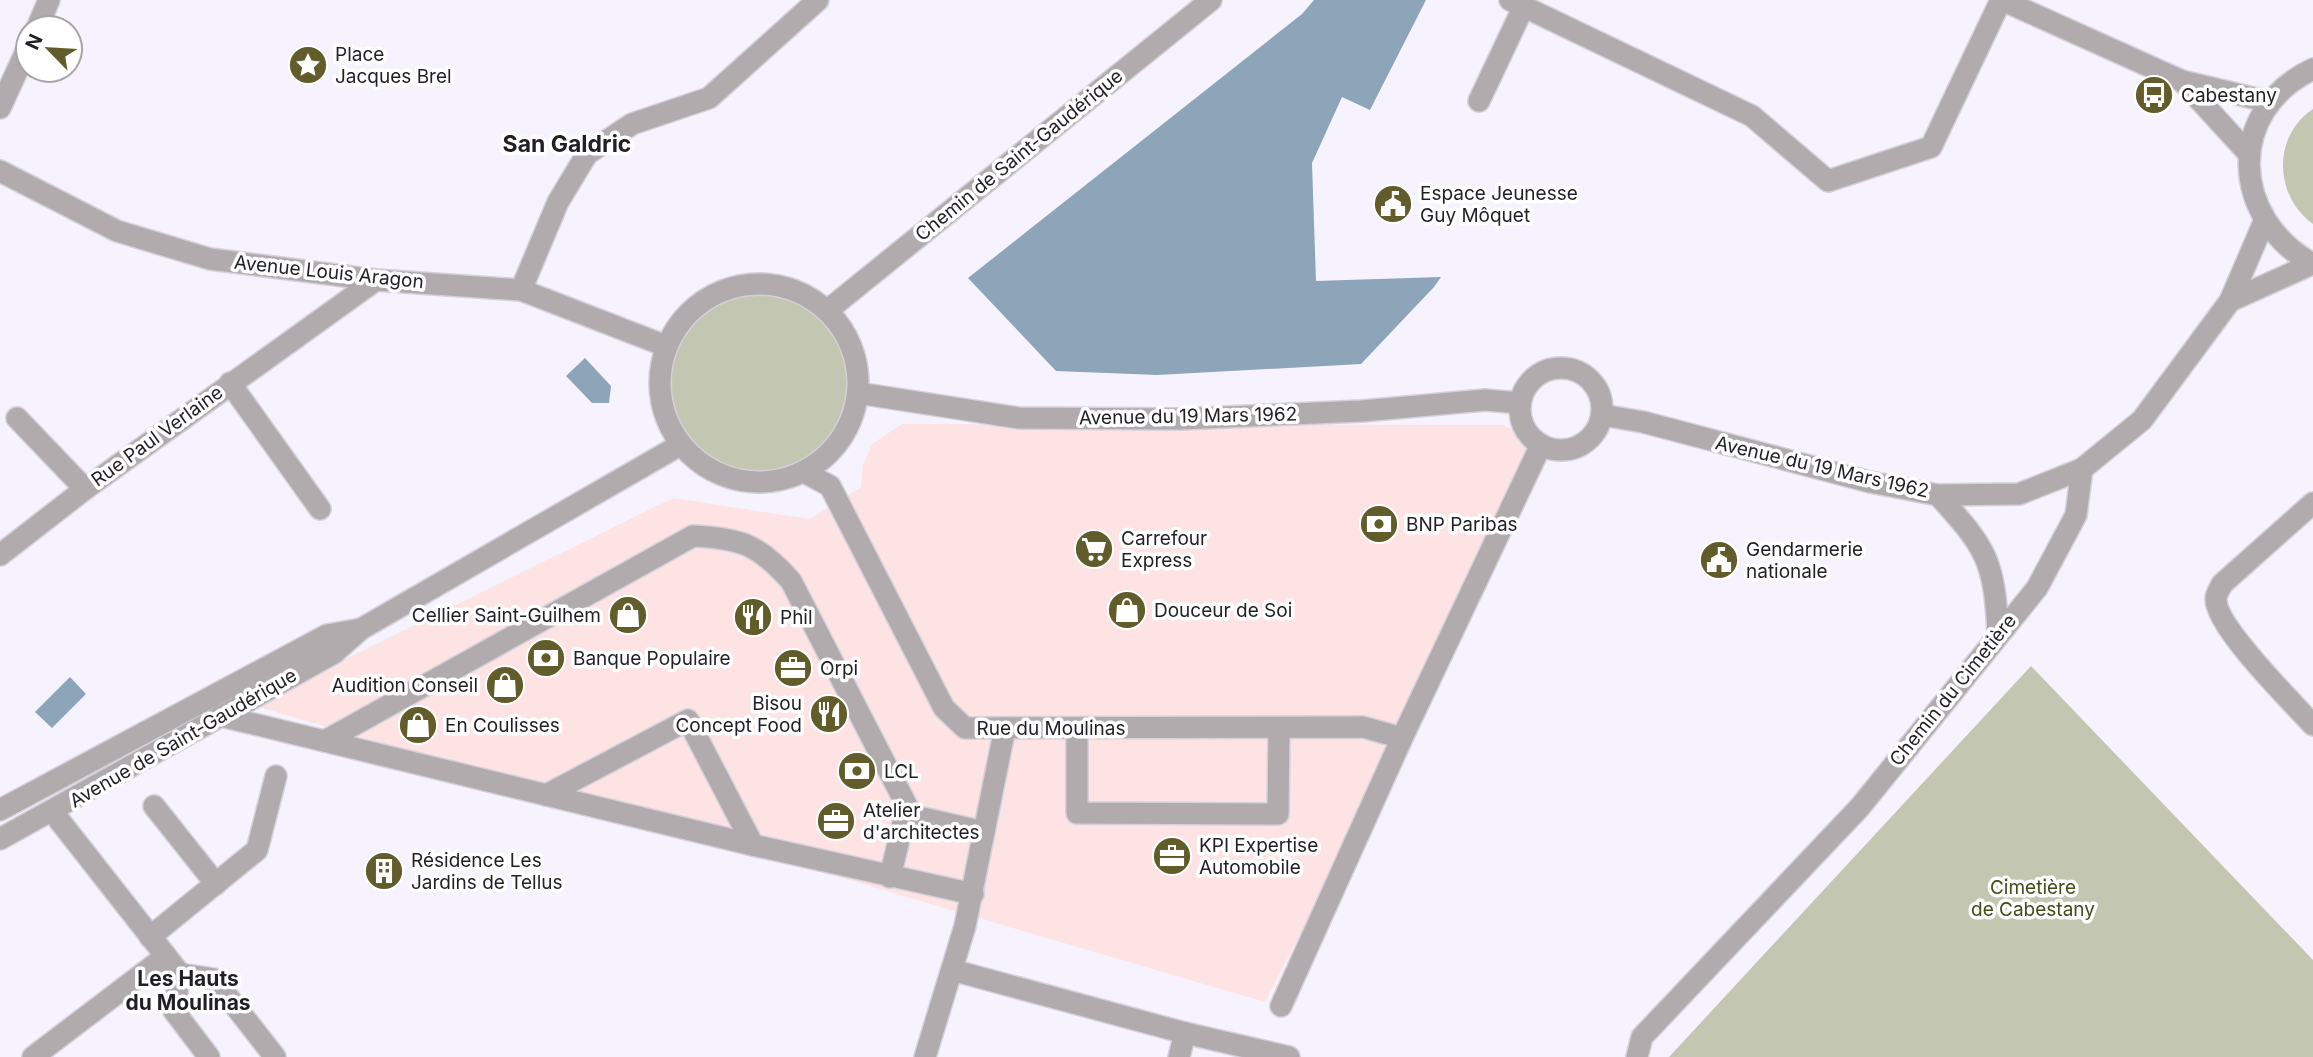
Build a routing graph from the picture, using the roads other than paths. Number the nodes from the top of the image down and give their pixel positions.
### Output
1 (818, 0) edge
2 (1211, 0) edge
3 (2002, 0) edge
4 (1517, 3) edge
5 (2313, 69) edge
6 (14, 78) edge
7 (2182, 81) junction
8 (1479, 101) dead end
9 (2270, 102) junction
10 (0, 108) edge
11 (2249, 154) junction
12 (0, 171) edge
13 (2264, 222) junction
14 (2312, 264) edge
15 (376, 280) junction
16 (521, 290) junction
17 (2230, 301) junction
18 (828, 310) junction
19 (666, 346) junction
20 (230, 383) junction
21 (858, 393) junction
22 (1520, 402) junction
23 (1602, 415) junction
24 (18, 418) dead end
25 (680, 445) junction
26 (1541, 445) junction
27 (2082, 469) junction
28 (804, 472) junction
29 (85, 489) junction
30 (1938, 495) junction
31 (2313, 503) edge
32 (320, 509) dead end
33 (0, 555) edge
34 (361, 629) junction
35 (1998, 632) junction
36 (221, 716) junction
37 (2313, 725) edge
38 (1005, 728) junction
39 (1279, 728) junction
40 (1077, 729) junction
41 (1402, 738) junction
42 (324, 741) junction
43 (276, 776) dead end
44 (546, 795) junction
45 (154, 806) dead end
46 (0, 810) edge
47 (55, 811) junction
48 (905, 814) junction
49 (984, 832) junction
50 (0, 839) edge
51 (753, 845) junction
52 (890, 877) junction
53 (216, 884) junction
54 (973, 894) junction
55 (150, 937) junction
56 (166, 956) junction
57 (952, 970) junction
58 (180, 974) junction
59 (1281, 1006) dead end
60 (1185, 1033) junction
61 (33, 1057) edge
62 (209, 1057) edge
63 (275, 1057) edge
64 (925, 1057) edge
65 (1179, 1057) edge
66 (1289, 1057) edge
67 (1637, 1057) edge

1 - 16 street
2 - 18 street, Chemin de Saint-Gaudérique
3 - 4 street
3 - 7 street
4 - 8 street
5 - 9 street
6 - 10 street
7 - 9 street
7 - 11 street
9 - 11 street
11 - 13 street
12 - 15 street, Avenue Louis Aragon
13 - 14 street
13 - 17 street
14 - 17 street
15 - 16 street, Avenue Louis Aragon
15 - 20 street, Rue Paul Verlaine
16 - 19 street, Avenue Louis Aragon
17 - 27 street
18 - 19 street
18 - 21 street
19 - 25 street
20 - 29 street, Rue Paul Verlaine
20 - 32 street, Rue Paul Verlaine
21 - 22 street, Avenue du 19 Mars 1962
21 - 28 street
22 - 23 street
22 - 26 street
23 - 26 street
23 - 30 street, Avenue du 19 Mars 1962
24 - 29 street, Rue Paul Verlaine
25 - 28 street
25 - 34 street, Avenue de Saint-Gaudérique
26 - 41 street
27 - 30 street, Avenue du 19 Mars 1962
27 - 35 street, Chemin du Cimetière
28 - 38 street, Rue du Moulinas
29 - 33 street, Rue Paul Verlaine
30 - 35 street
31 - 37 street
34 - 36 street, Avenue de Saint-Gaudérique
34 - 46 street, Avenue de Saint-Gaudérique
35 - 67 street, Chemin du Cimetière
36 - 42 street
36 - 47 street, Avenue de Saint-Gaudérique
38 - 40 street, Rue du Moulinas
38 - 49 street
39 - 40 street, Rue du Moulinas
39 - 40 street
39 - 41 street, Rue du Moulinas
41 - 59 street
42 - 44 street
42 - 48 street
43 - 53 street
44 - 51 street
44 - 51 street
45 - 53 street
47 - 50 street, Avenue de Saint-Gaudérique
47 - 55 street
48 - 49 street
48 - 52 street
49 - 54 street
51 - 52 street
52 - 54 street
53 - 55 street
54 - 57 street
55 - 56 street
56 - 58 street
56 - 61 street
57 - 60 street
57 - 64 street
58 - 62 street
58 - 63 street
60 - 65 street
60 - 66 street

